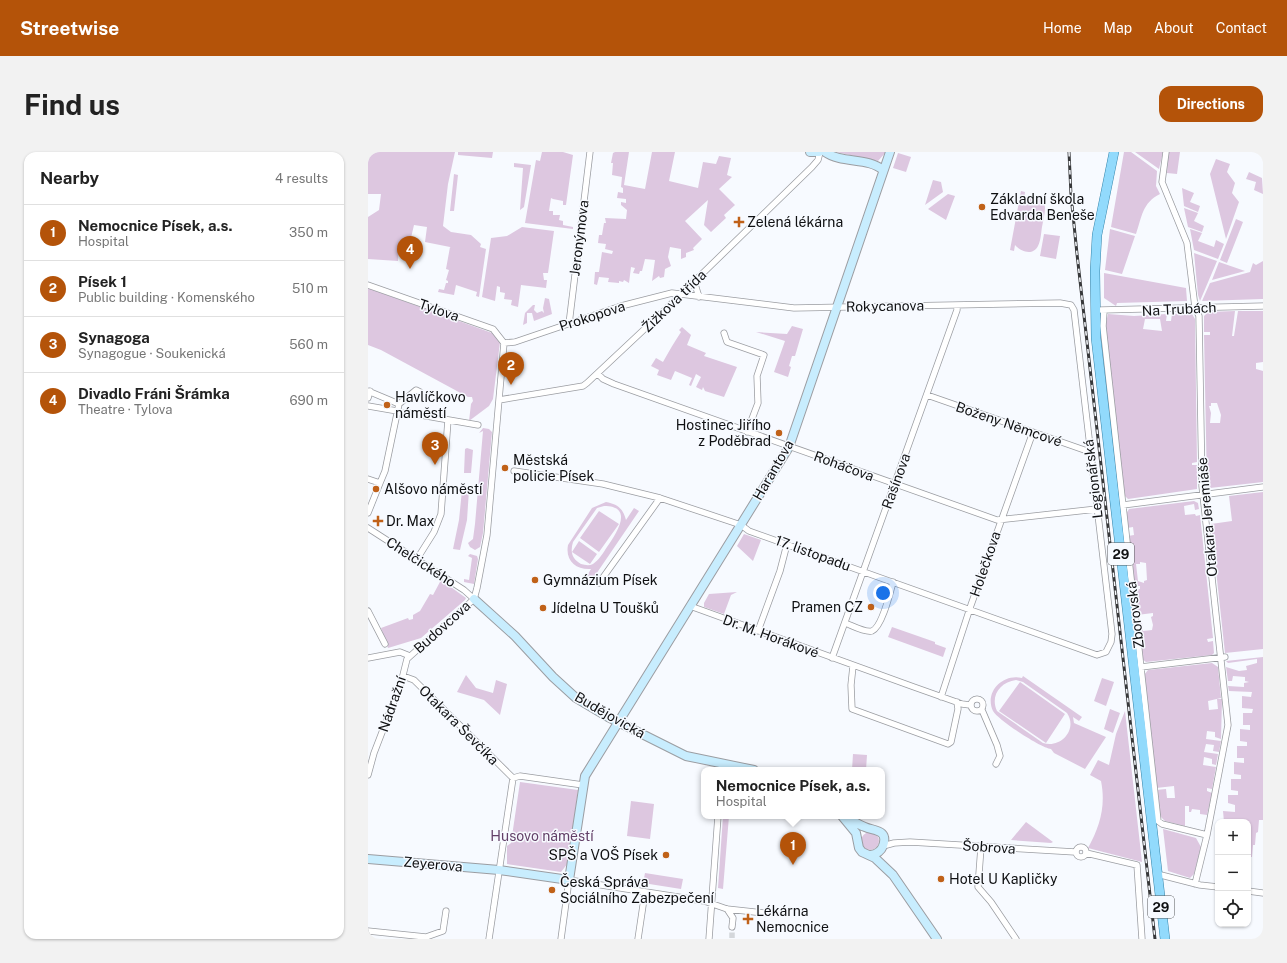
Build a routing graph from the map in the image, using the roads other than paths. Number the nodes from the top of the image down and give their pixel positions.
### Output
1 (590, 152) edge
2 (810, 152) edge
3 (820, 152) edge
4 (825, 152) edge
5 (890, 152) edge
6 (1109, 152) edge
7 (1114, 152) edge
8 (1166, 152) edge
9 (883, 170) junction
10 (1106, 184) junction
11 (694, 281) junction
12 (368, 285) edge
13 (680, 294) junction
14 (662, 295) junction
15 (699, 297) junction
16 (957, 304) junction
17 (1071, 305) joint
18 (837, 306) junction
19 (1263, 306) edge
20 (668, 307) junction
21 (1195, 307) junction
22 (1099, 310) junction
23 (568, 324) junction
24 (724, 334) dead end
25 (504, 343) junction
26 (598, 374) junction
27 (369, 391) edge
28 (420, 392) dead end
29 (927, 395) junction
30 (368, 398) edge
31 (499, 400) junction
32 (399, 404) junction
33 (368, 406) edge
34 (398, 412) junction
35 (448, 420) junction
36 (478, 425) dead end
37 (747, 432) junction
38 (1033, 432) junction
39 (790, 447) junction
40 (1090, 452) junction
41 (514, 471) dead end
42 (368, 479) edge
43 (380, 483) junction
44 (894, 484) junction
45 (1263, 487) edge
46 (1203, 495) junction
47 (660, 498) junction
48 (1122, 505) junction
49 (1097, 509) junction
50 (368, 513) edge
51 (1000, 520) junction
52 (741, 525) junction
53 (368, 528) edge
54 (787, 544) junction
55 (417, 559) junction
56 (863, 572) junction
57 (893, 582) junction
58 (599, 583) dead end
59 (474, 599) junction
60 (690, 606) junction
61 (970, 609) junction
62 (368, 611) edge
63 (845, 623) junction
64 (758, 631) junction
65 (385, 644) dead end
66 (1106, 652) joint
67 (410, 656) junction
68 (368, 658) edge
69 (832, 658) junction
70 (1223, 658) junction
71 (853, 666) junction
72 (1141, 667) junction
73 (403, 676) junction
74 (941, 697) junction
75 (957, 702) junction
76 (970, 705) junction
77 (982, 710) junction
78 (618, 722) junction
79 (996, 764) dead end
80 (722, 767) edge
81 (368, 775) edge
82 (513, 778) junction
83 (583, 785) junction
84 (718, 819) edge
85 (846, 819) edge
86 (849, 819) edge
87 (867, 828) junction
88 (1208, 835) junction
89 (884, 837) junction
90 (857, 838) junction
91 (902, 842) junction
92 (981, 847) junction
93 (882, 848) junction
94 (872, 855) junction
95 (368, 859) edge
96 (499, 870) junction
97 (1157, 874) junction
98 (893, 875) junction
99 (569, 880) junction
100 (1195, 884) junction
101 (1215, 887) edge
102 (1251, 891) edge
103 (645, 892) junction
104 (1263, 893) edge
105 (712, 902) junction
106 (727, 909) junction
107 (446, 911) dead end
108 (764, 913) dead end
109 (732, 926) tunnel mouth
110 (368, 931) edge
111 (489, 939) edge
112 (561, 939) edge
113 (638, 939) edge
114 (709, 939) edge
115 (937, 939) edge
116 (1016, 939) edge
117 (1142, 939) edge
118 (1165, 939) edge

1 - 23 street, Jeronýmova
2 - 3 street
3 - 11 street, Žižkova třída
4 - 9 street
5 - 9 street, Harantova
6 - 10 main road, 29
7 - 10 main road, 29
8 - 21 street, Otakara Jeremiáše
9 - 18 street, Harantova
10 - 22 main road, 29
11 - 13 street, Žižkova třída
11 - 15 street
12 - 25 street, Tylova
13 - 14 street, Prokopova
13 - 15 street, Rokycanova
13 - 20 street, Žižkova třída
14 - 20 street
14 - 23 street, Prokopova
15 - 18 street, Rokycanova
16 - 17 street, Rokycanova
16 - 18 street, Rokycanova
16 - 29 street, Rašínova
17 - 40 street, Legionářská
18 - 39 street, Harantova
19 - 21 street, Na Trubách
20 - 26 street, Žižkova třída
21 - 22 street, Na Trubách
21 - 46 street, Otakara Jeremiáše
22 - 48 street, Zborovská
22 - 97 main road, 29
23 - 25 street, Prokopova
24 - 37 street
25 - 31 street
26 - 31 street, Žižkova třída
26 - 37 street, Roháčova
27 - 30 street
27 - 32 street
28 - 32 street
29 - 38 street, Boženy Němcové
29 - 44 street, Rašínova
31 - 59 street
32 - 34 street
33 - 34 street
34 - 35 street
34 - 43 street
35 - 36 street
35 - 55 street
37 - 39 street, Roháčova
38 - 40 street, Boženy Němcové
38 - 51 street, Holečkova
39 - 44 street, Roháčova
39 - 52 street, Harantova
40 - 49 street, Legionářská
41 - 47 street, 17. listopadu
42 - 43 street
43 - 50 street
44 - 51 street, Roháčova
44 - 56 street, Rašínova
45 - 46 street
46 - 48 street
46 - 70 street, Otakara Jeremiáše
47 - 52 street, 17. listopadu
47 - 58 street
48 - 72 street, Zborovská
49 - 51 street, Roháčova
49 - 66 street, Legionářská
51 - 61 street, Holečkova
52 - 54 street, 17. listopadu
52 - 60 street, Harantova
53 - 55 street, Chelčického
54 - 56 street, 17. listopadu
54 - 64 street
55 - 59 street, Chelčického
56 - 57 street, 17. listopadu
56 - 63 street, Rašínova
57 - 61 street, 17. listopadu
57 - 63 street
59 - 67 street, Budovcova
59 - 78 street, Budějovická
60 - 64 street, Dr. M. Horákové
60 - 78 street, Harantova
61 - 66 street, 17. listopadu
61 - 74 street, Holečkova
62 - 65 street
63 - 69 street, Rašínova
64 - 69 street, Dr. M. Horákové
67 - 68 street
67 - 73 street, Nádražní
69 - 71 street, Dr. M. Horákové
70 - 72 street
70 - 88 street, Otakara Jeremiáše
71 - 74 street, Dr. M. Horákové
71 - 75 street
72 - 88 street, Zborovská
73 - 81 street, Nádražní
73 - 82 street, Otakara Ševčíka
74 - 75 street, Dr. M. Horákové
75 - 76 street, Dr. M. Horákové
76 - 77 street, Dr. M. Horákové
76 - 77 street, Dr. M. Horákové
77 - 79 street, Dr. M. Horákové
78 - 80 street, Budějovická
78 - 83 street, Harantova
82 - 83 street
82 - 96 street
83 - 99 street, Harantova
84 - 105 street
85 - 90 street
86 - 87 street
87 - 89 street
87 - 90 street
88 - 100 street, Otakara Jeremiáše
89 - 91 street, Šobrova
89 - 93 street
90 - 94 street
91 - 92 street, Šobrova
91 - 93 street, Šobrova
92 - 116 street
92 - 117 street, Šobrova
93 - 94 street
93 - 98 street
94 - 98 street
95 - 96 street, Zeyerova
96 - 99 street, Zeyerova
96 - 111 street
97 - 100 street
97 - 118 main road, 29
98 - 115 street
99 - 103 street
99 - 112 street
100 - 101 street
102 - 104 street
103 - 105 street
103 - 113 street
105 - 106 street
105 - 114 street
106 - 108 street
106 - 109 street
107 - 110 street

